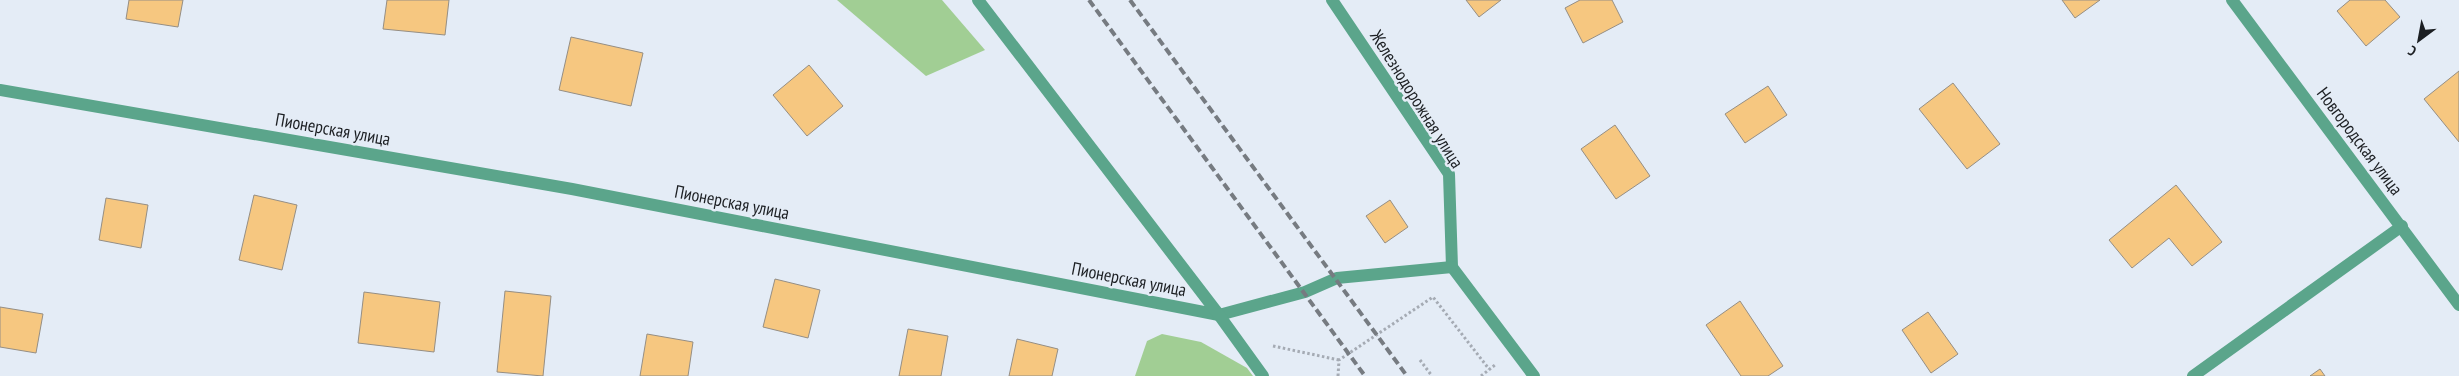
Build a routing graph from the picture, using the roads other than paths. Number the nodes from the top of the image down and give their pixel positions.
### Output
1 (978, 0) edge
2 (1332, 0) edge
3 (2232, 0) edge
4 (0, 90) edge
5 (2402, 226) junction
6 (1452, 268) junction
7 (2459, 305) edge
8 (1219, 315) junction
9 (1263, 376) edge
10 (1534, 376) edge
11 (2193, 376) edge

1 - 8 street
2 - 6 street, Железнодорожная улица
3 - 5 street, Новгородская улица
4 - 8 street, Пионерская улица
5 - 7 street, Новгородская улица
5 - 11 street
6 - 8 street, Пионерская улица
6 - 10 street
8 - 9 street

